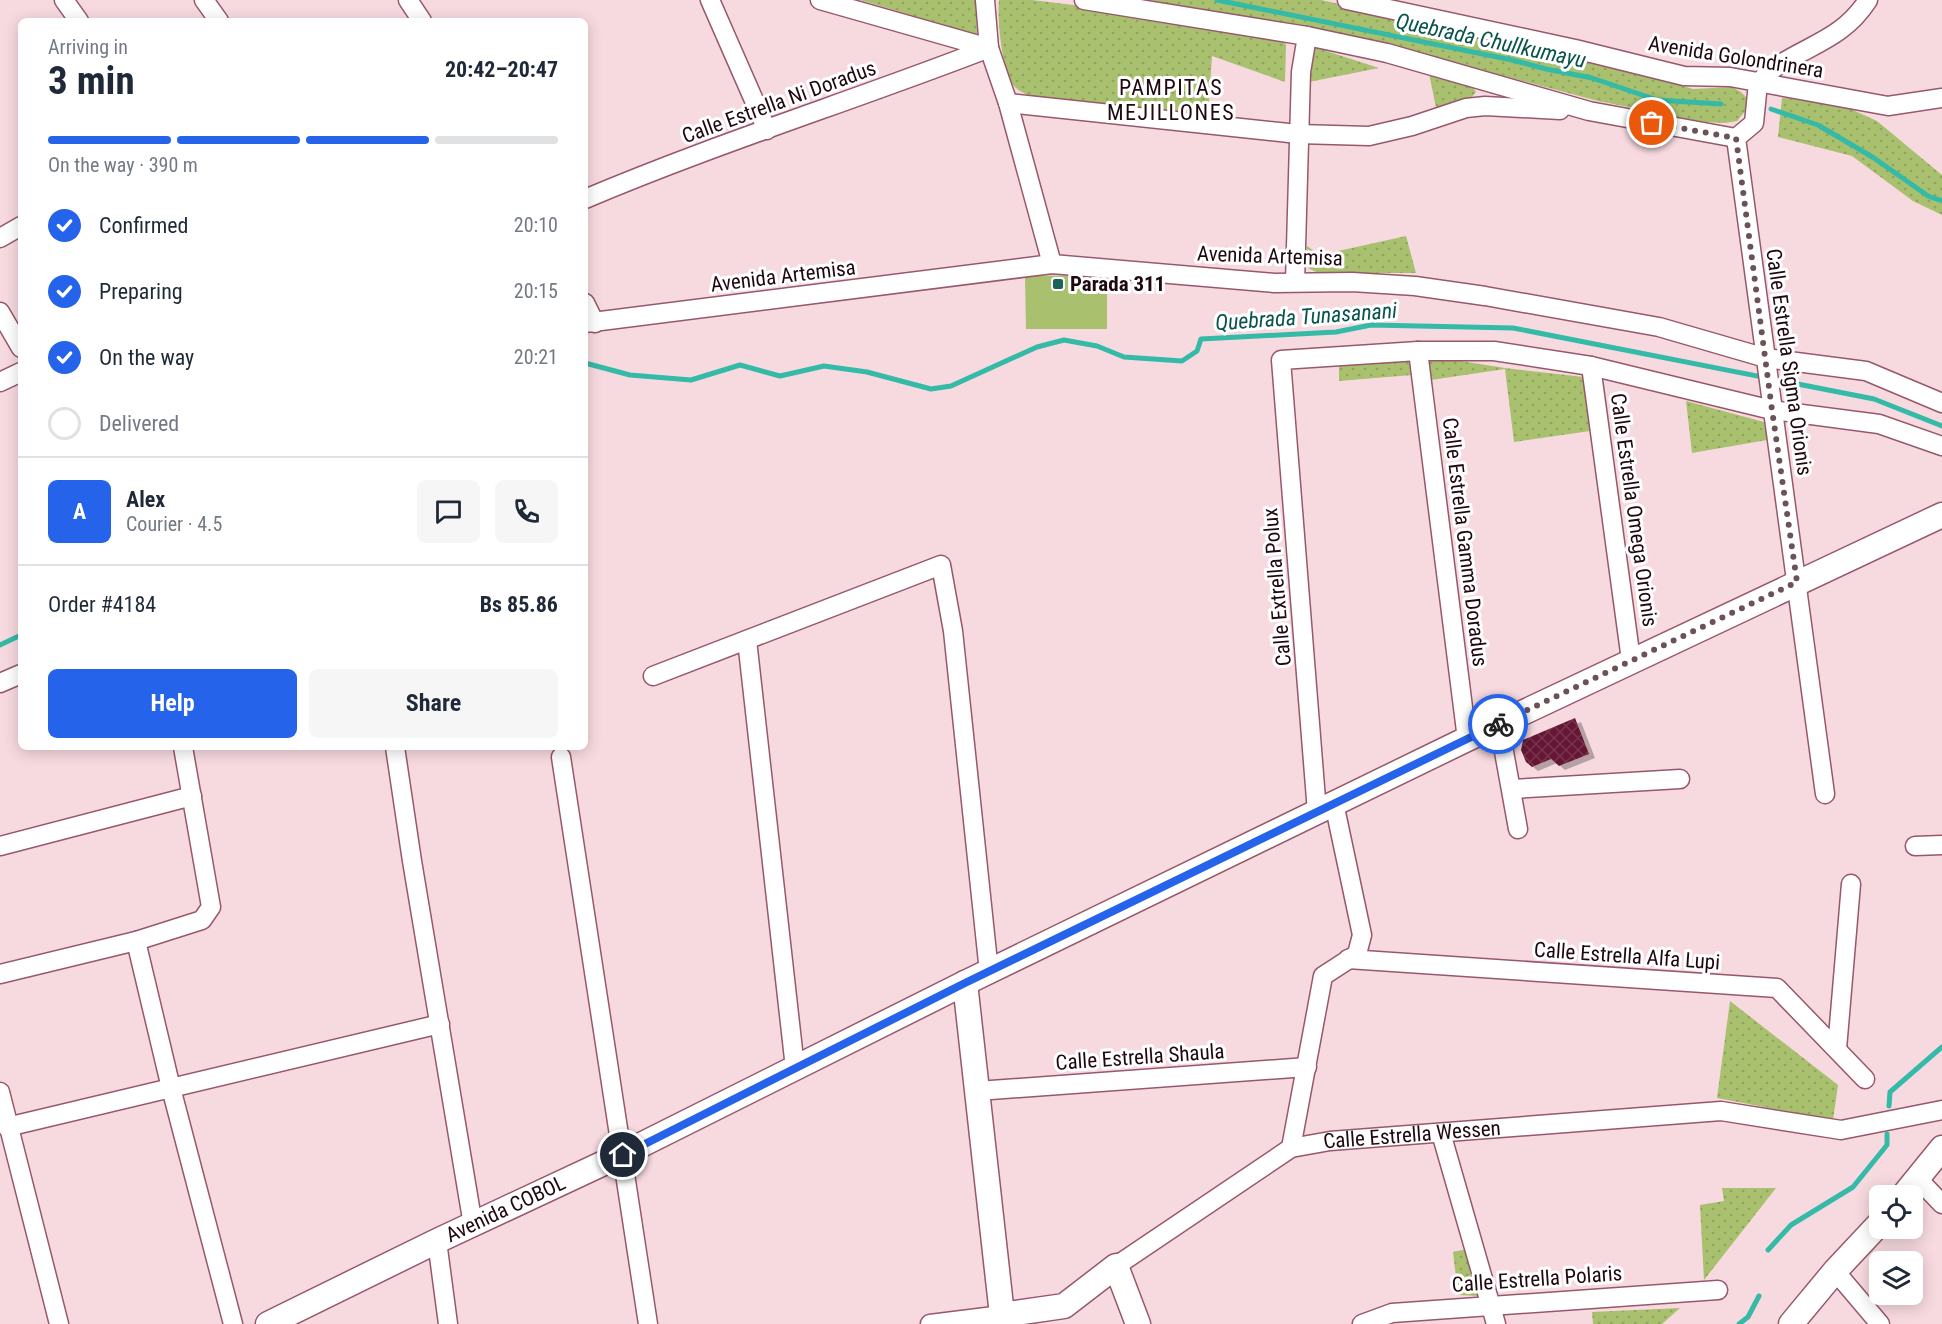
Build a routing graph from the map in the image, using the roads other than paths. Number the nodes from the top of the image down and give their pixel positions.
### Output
1 (64, 0) edge
2 (204, 0) edge
3 (408, 0) edge
4 (710, 0) edge
5 (820, 0) edge
6 (985, 0) edge
7 (1084, 0) edge
8 (1347, 0) edge
9 (1868, 0) edge
10 (1377, 3) edge
11 (77, 18) edge
12 (217, 18) edge
13 (420, 18) edge
14 (1307, 36) junction
15 (989, 48) junction
16 (1758, 83) junction
17 (1942, 98) edge
18 (1008, 103) junction
19 (1589, 111) junction
20 (767, 130) junction
21 (1298, 134) junction
22 (1736, 138) junction
23 (588, 198) edge
24 (18, 228) edge
25 (0, 238) edge
26 (1052, 264) junction
27 (1295, 282) junction
28 (0, 312) edge
29 (590, 323) edge
30 (18, 343) edge
31 (1418, 351) junction
32 (1591, 366) junction
33 (1768, 372) junction
34 (18, 373) edge
35 (0, 382) edge
36 (1942, 404) edge
37 (1772, 410) junction
38 (1942, 446) edge
39 (1942, 514) edge
40 (1797, 582) junction
41 (747, 640) junction
42 (1631, 660) junction
43 (18, 675) edge
44 (653, 676) dead end
45 (0, 683) edge
46 (1499, 724) junction
47 (1467, 739) junction
48 (184, 750) edge
49 (395, 750) edge
50 (561, 757) dead end
51 (1680, 779) dead end
52 (1512, 789) junction
53 (1825, 794) dead end
54 (192, 796) junction
55 (1326, 807) junction
56 (1518, 829) dead end
57 (1942, 845) edge
58 (0, 846) edge
59 (1915, 846) dead end
60 (1851, 884) dead end
61 (136, 941) junction
62 (1348, 959) junction
63 (989, 972) junction
64 (0, 974) edge
65 (965, 983) junction
66 (440, 1024) junction
67 (1837, 1049) junction
68 (1307, 1067) junction
69 (795, 1068) junction
70 (1865, 1079) dead end
71 (171, 1088) junction
72 (977, 1090) junction
73 (0, 1092) edge
74 (1942, 1110) edge
75 (7, 1127) junction
76 (1441, 1133) junction
77 (1292, 1148) junction
78 (1942, 1148) edge
79 (623, 1155) junction
80 (1912, 1185) edge
81 (1923, 1194) edge
82 (1942, 1204) edge
83 (473, 1225) junction
84 (1869, 1234) edge
85 (437, 1241) junction
86 (1116, 1266) junction
87 (1835, 1271) junction
88 (1718, 1290) dead end
89 (1490, 1305) junction
90 (1002, 1315) junction
91 (949, 1323) edge
92 (58, 1324) edge
93 (233, 1324) edge
94 (268, 1324) edge
95 (448, 1324) edge
96 (648, 1324) edge
97 (930, 1324) edge
98 (1138, 1324) edge
99 (1362, 1324) edge
100 (1496, 1324) edge
101 (1791, 1324) edge
102 (1880, 1324) edge

1 - 11 street
2 - 12 street
3 - 13 street
4 - 20 street
5 - 15 street
6 - 15 street
7 - 14 street
8 - 10 street, Avenida Golondrinera
9 - 16 street
10 - 16 street, Avenida Golondrinera
14 - 19 street
14 - 21 street
15 - 18 street
15 - 20 street, Calle Estrella Ni Doradus
16 - 17 street, Avenida Golondrinera
16 - 22 street
18 - 21 street
18 - 26 street
19 - 21 street
19 - 22 street
20 - 23 street, Calle Estrella Ni Doradus
21 - 27 street
22 - 33 street, Calle Estrella Sigma Orionis
24 - 25 street
26 - 27 street, Avenida Artemisa
26 - 29 street, Avenida Artemisa
27 - 33 street, Avenida Artemisa
28 - 30 street
31 - 32 street
31 - 47 street, Calle Estrella Gamma Doradus
31 - 55 street, Calle Extrella Polux
32 - 37 street
32 - 42 street, Calle Estrella Omega Orionis
33 - 36 street, Avenida Artemisa
33 - 37 street, Calle Estrella Sigma Orionis
34 - 35 street
37 - 38 street
37 - 40 street, Calle Estrella Sigma Orionis
39 - 40 main road, Avenida COBOL
40 - 42 main road, Avenida COBOL
40 - 53 street, Calle Estrella Sigma Orionis
41 - 44 street
41 - 63 street
41 - 69 street
42 - 46 main road, Avenida COBOL
43 - 45 street
46 - 47 main road, Avenida COBOL
46 - 52 street
47 - 55 main road, Avenida COBOL
48 - 54 street
49 - 66 street
50 - 79 street
51 - 52 street
52 - 56 street
54 - 58 street
54 - 61 street
55 - 62 street, Calle Extrella Polux
55 - 63 main road, Avenida COBOL
57 - 59 street
60 - 67 street
61 - 64 street
61 - 71 street
62 - 67 street, Calle Estrella Alfa Lupi
62 - 68 street
63 - 65 main road, Avenida COBOL
65 - 69 main road, Avenida COBOL
65 - 72 main road
66 - 71 street
66 - 83 street
67 - 70 street, Calle Estrella Alfa Lupi
68 - 72 street, Calle Estrella Shaula
68 - 77 street
69 - 79 main road, Avenida COBOL
71 - 75 street
71 - 93 street
72 - 90 main road
73 - 75 street
74 - 76 street, Calle Estrella Wessen
75 - 92 street
76 - 77 street, Calle Estrella Wessen
76 - 89 street
77 - 86 street, Calle Estrella Wessen
78 - 80 main road
79 - 83 main road, Avenida COBOL
79 - 96 street
81 - 82 street
83 - 85 main road, Avenida COBOL
84 - 87 main road
85 - 94 main road, Avenida COBOL
85 - 95 street
86 - 90 main road, Calle Estrella Wessen
86 - 98 main road
87 - 101 main road
87 - 102 street
88 - 89 street, Calle Estrella Polaris
89 - 99 street, Calle Estrella Polaris
89 - 100 street
90 - 91 street, Calle Estrella Wessen
91 - 97 street, Calle Estrella Wessen

